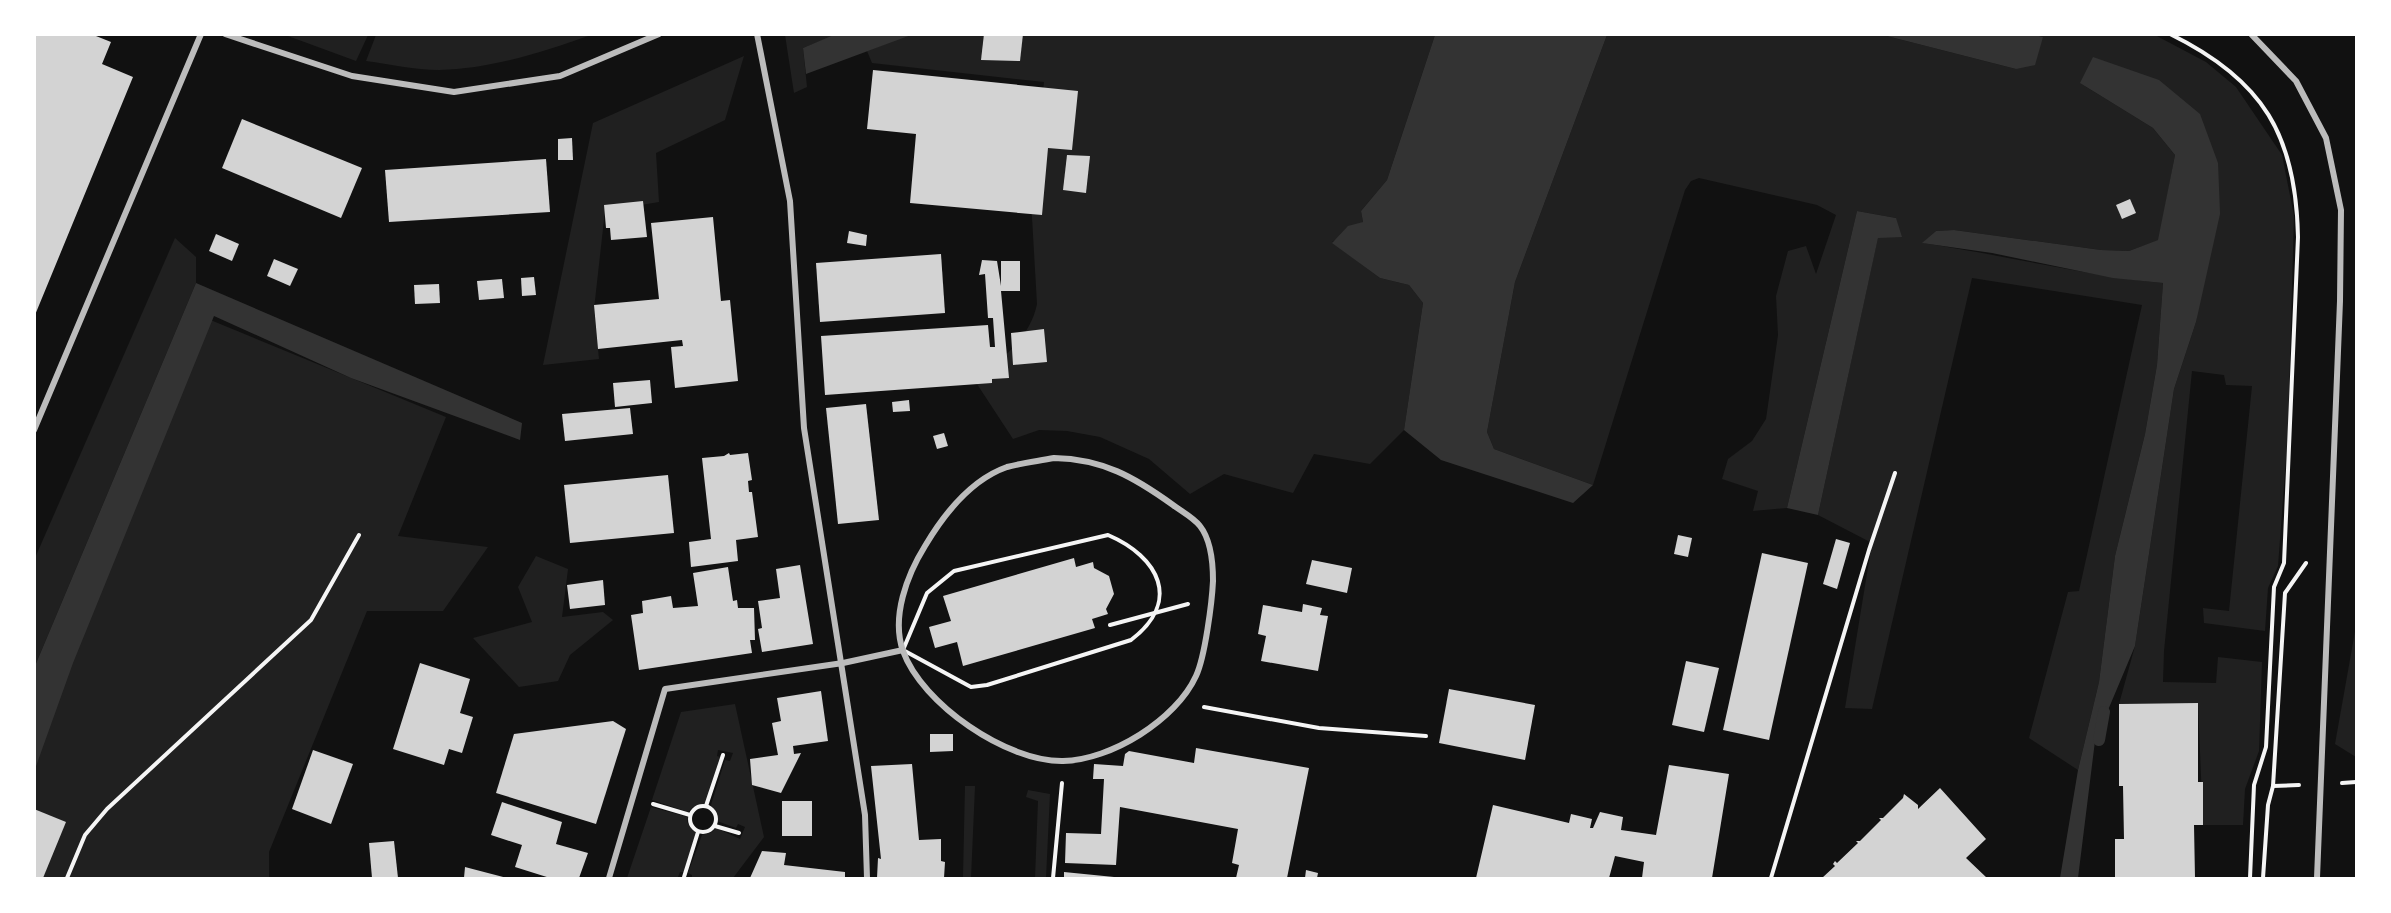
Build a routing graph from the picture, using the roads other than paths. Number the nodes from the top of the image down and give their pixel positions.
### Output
1 (201, 34) edge
2 (225, 34) edge
3 (659, 34) edge
4 (757, 34) edge
5 (2251, 34) edge
6 (34, 430) edge
7 (903, 650) junction
8 (843, 663) junction
9 (609, 879) edge
10 (867, 879) edge
11 (2317, 879) edge

1 - 6 street
2 - 3 street
4 - 8 street
5 - 11 street
7 - 7 street
7 - 8 street
8 - 9 street
8 - 10 street

